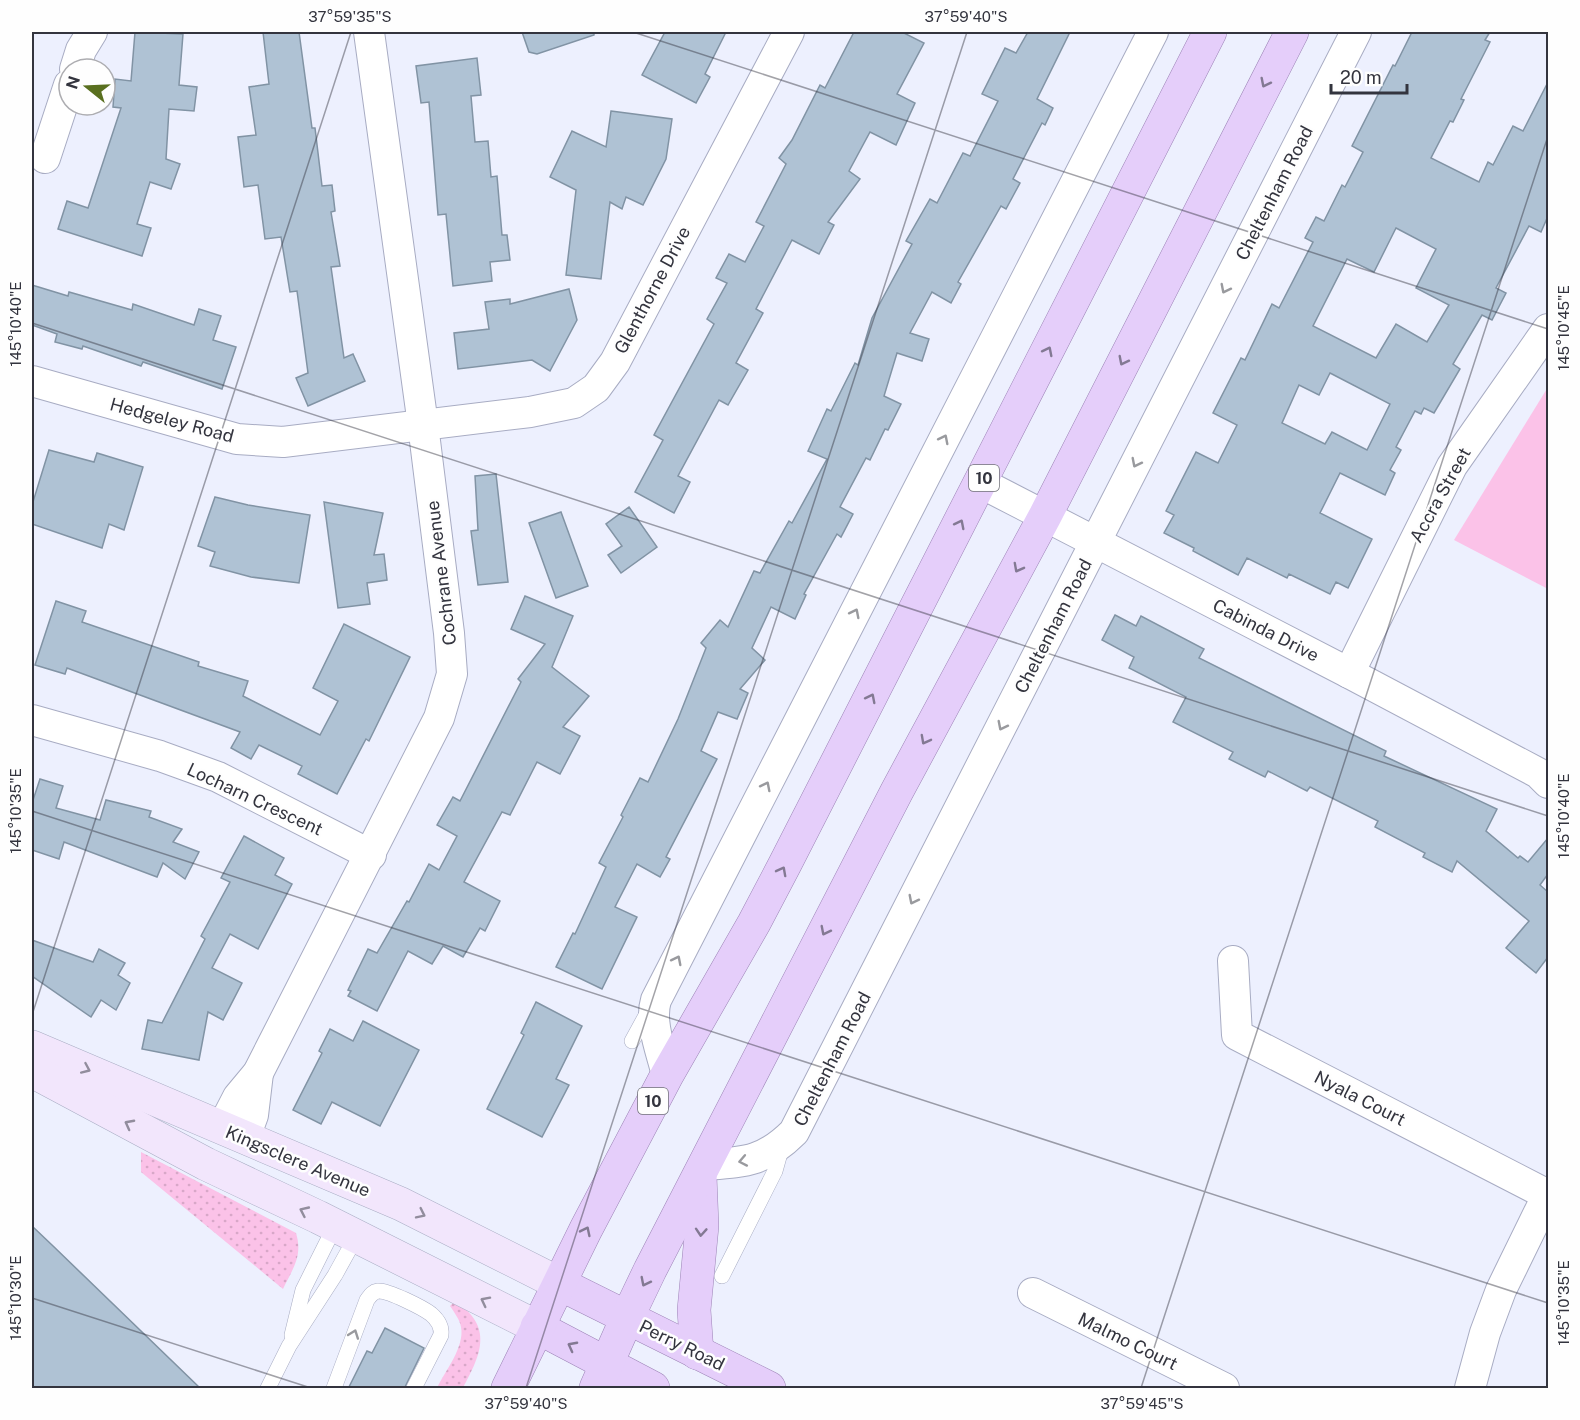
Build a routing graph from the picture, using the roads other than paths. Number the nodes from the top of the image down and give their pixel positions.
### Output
1 (92, 32) edge
2 (369, 32) edge
3 (789, 32) edge
4 (1153, 32) edge
5 (1210, 32) edge
6 (1292, 32) edge
7 (1356, 32) edge
8 (79, 57) edge
9 (59, 117) edge
10 (45, 158) dead end
11 (1548, 329) edge
12 (32, 381) edge
13 (423, 425) junction
14 (981, 483) junction
15 (1045, 516) junction
16 (1095, 543) junction
17 (1349, 673) junction
18 (32, 720) edge
19 (1548, 783) edge
20 (371, 855) junction
21 (1233, 961) dead end
22 (656, 1000) junction
23 (632, 1041) dead end
24 (32, 1047) edge
25 (32, 1071) edge
26 (668, 1075) junction
27 (233, 1132) junction
28 (783, 1143) junction
29 (206, 1164) junction
30 (703, 1170) junction
31 (368, 1190) junction
32 (1548, 1195) edge
33 (346, 1231) junction
34 (722, 1276) dead end
35 (561, 1284) junction
36 (1033, 1293) dead end
37 (627, 1318) junction
38 (537, 1328) junction
39 (289, 1346) junction
40 (697, 1353) junction
41 (601, 1377) edge
42 (268, 1389) edge
43 (334, 1389) edge
44 (414, 1389) edge
45 (508, 1389) edge
46 (653, 1389) edge
47 (769, 1389) edge
48 (1224, 1389) edge
49 (1470, 1389) edge

1 - 8 street
2 - 13 street, Cochrane Avenue
3 - 13 street, Glenthorne Drive
22 -> 4 street
14 -> 5 main road, 10
6 -> 15 main road
7 -> 16 street, Cheltenham Road
9 - 10 street
11 - 17 street, Accra Street
12 - 13 street, Hedgeley Road
13 - 20 street, Cochrane Avenue
14 - 15 street, Cabinda Drive
26 -> 14 main road, 10
15 - 16 street, Cabinda Drive
15 -> 30 main road
16 - 17 street, Cabinda Drive
16 -> 28 street, Cheltenham Road
17 - 19 street, Cabinda Drive
18 - 20 street, Locharn Crescent
20 - 27 street, Cochrane Avenue
21 - 32 street, Nyala Court
22 - 23 lane
22 - 26 street
24 -> 27 main road, Kingsclere Avenue
29 -> 25 main road
35 -> 26 main road, 10
27 - 29 main road
27 - 31 main road, Kingsclere Avenue
28 -> 30 street, Cheltenham Road
28 - 34 lane
33 -> 29 main road
30 -> 37 main road
30 -> 40 main road
31 - 33 main road
31 -> 35 main road, Kingsclere Avenue
32 - 49 street
38 -> 33 main road
33 - 39 lane
33 - 39 lane
35 - 37 main road, Perry Road
35 - 38 main road, 10
36 - 48 street, Malmo Court
37 - 40 main road, Perry Road
37 - 41 main road
41 -> 38 main road
38 - 45 main road, 10
39 - 42 lane
40 - 47 main road, Perry Road
41 - 46 main road
43 -> 44 lane

